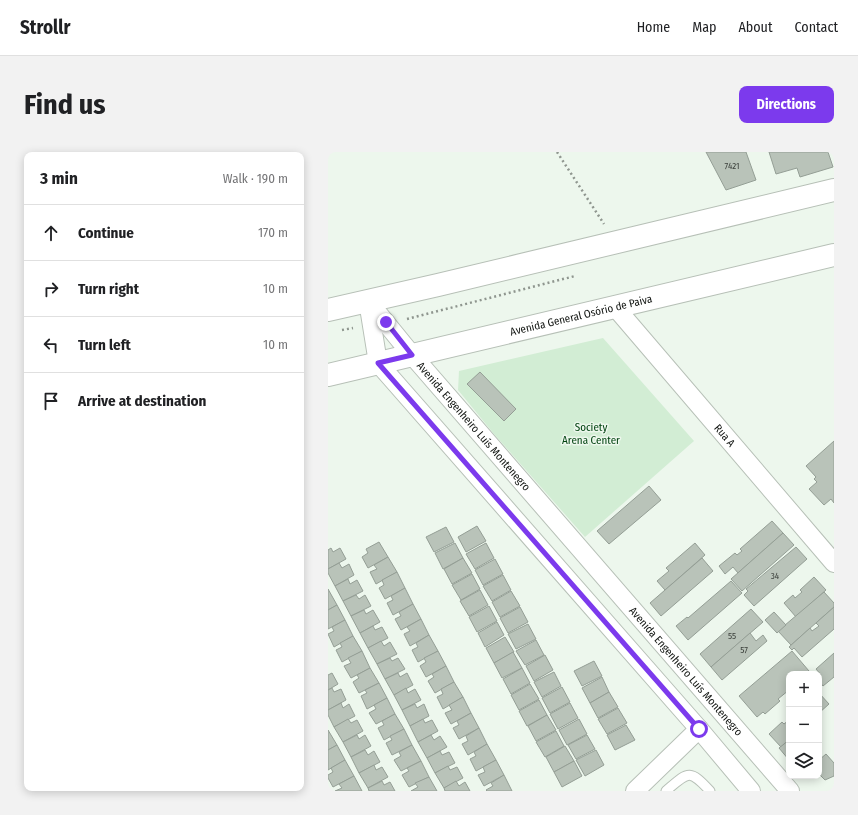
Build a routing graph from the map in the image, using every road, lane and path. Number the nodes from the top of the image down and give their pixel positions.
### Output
1 (558, 152) edge
2 (834, 190) edge
3 (616, 243) junction
4 (834, 255) edge
5 (368, 301) junction
6 (615, 307) junction
7 (328, 310) edge
8 (412, 355) junction
9 (378, 363) junction
10 (328, 375) edge
11 (834, 563) edge
12 (699, 729) junction
13 (635, 791) edge
14 (666, 791) edge
15 (710, 791) edge
16 (751, 791) edge
17 (790, 791) edge

1 - 3 path
2 - 3 main road
3 - 5 main road
4 - 6 main road, Avenida General Osório de Paiva
5 - 7 main road
5 - 8 street, Avenida Engenheiro Luís Montenegro
5 - 9 street
6 - 8 main road, Avenida General Osório de Paiva
6 - 11 street, Rua A
8 - 9 main road, Avenida General Osório de Paiva
8 - 17 street, Avenida Engenheiro Luís Montenegro
9 - 10 main road, Avenida General Osório de Paiva
9 - 12 street
12 - 13 street
12 - 16 street
14 - 15 lane

